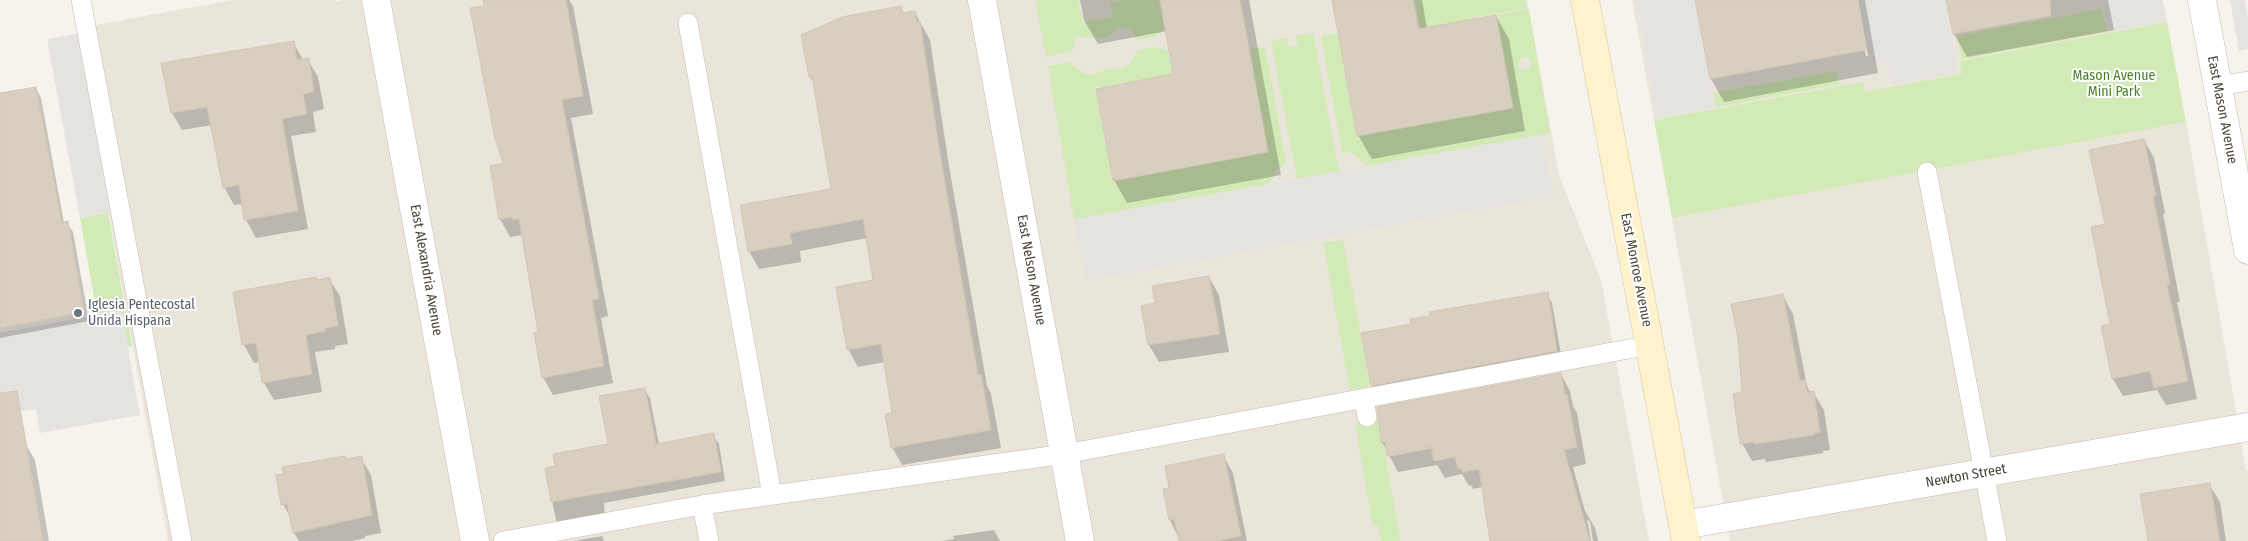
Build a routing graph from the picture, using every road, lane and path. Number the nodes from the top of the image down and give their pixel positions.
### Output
1 (81, 0) edge
2 (376, 0) edge
3 (982, 0) edge
4 (1585, 0) edge
5 (2202, 0) edge
6 (688, 23) dead end
7 (2248, 81) edge
8 (2218, 86) junction
9 (1927, 172) dead end
10 (2248, 250) edge
11 (1650, 345) junction
12 (1364, 399) junction
13 (1367, 417) dead end
14 (2248, 427) edge
15 (1065, 454) junction
16 (1985, 473) junction
17 (772, 495) junction
18 (702, 505) junction
19 (1684, 533) edge
20 (182, 541) edge
21 (475, 541) edge
22 (503, 541) edge
23 (709, 541) edge
24 (1080, 541) edge
25 (1997, 541) edge

1 - 20 lane
2 - 21 street, East Alexandria Avenue
3 - 15 street, East Nelson Avenue
4 - 11 street, East Monroe Avenue
5 - 8 street, East Mason Avenue
6 - 17 lane
7 - 8 lane
8 - 10 street, East Mason Avenue
9 - 16 lane
11 - 12 lane
11 - 19 street, East Monroe Avenue
12 - 13 lane
12 - 15 lane
14 - 16 street, Newton Street
15 - 17 lane
15 - 24 street, East Nelson Avenue
16 - 19 street, Newton Street
16 - 25 lane
17 - 18 lane
18 - 22 lane
18 - 23 lane

